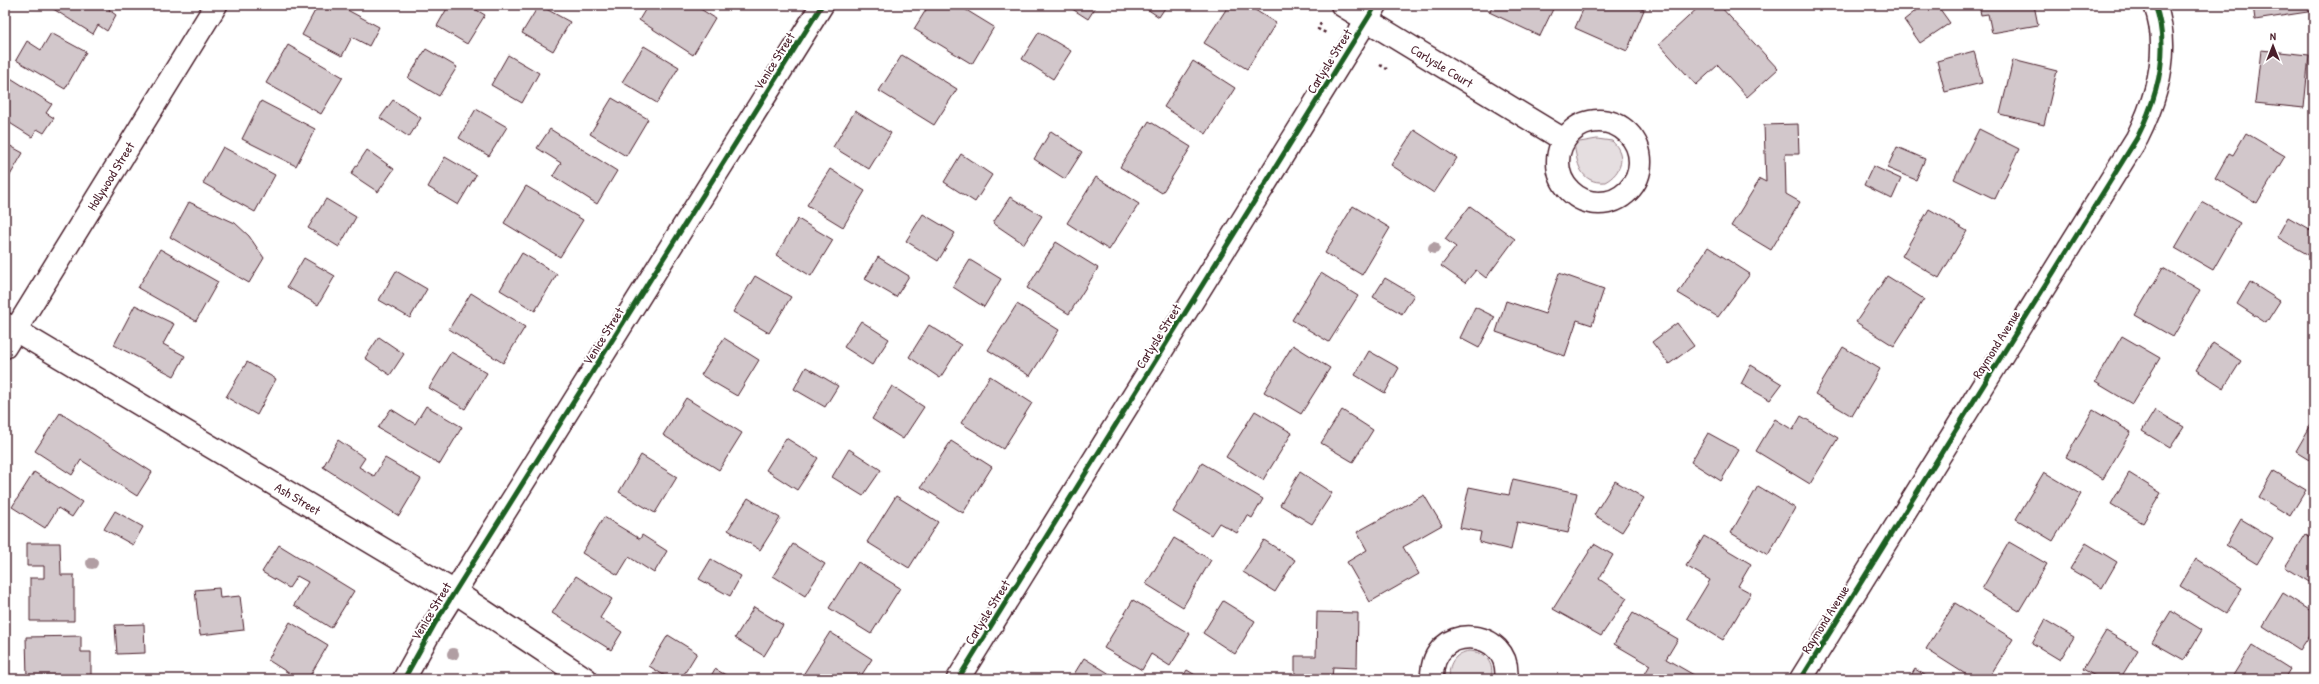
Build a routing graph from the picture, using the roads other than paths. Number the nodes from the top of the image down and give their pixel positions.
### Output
1 (216, 5) edge
2 (822, 5) edge
3 (1342, 5) edge
4 (2155, 5) edge
5 (1371, 13) edge
6 (1564, 140) dead end
7 (9, 334) edge
8 (455, 592) junction
9 (404, 679) edge
10 (586, 679) edge
11 (958, 679) edge
12 (1432, 679) edge
13 (1506, 679) edge
14 (1801, 679) edge

1 - 7 street, Hollywood Street
2 - 8 street, Venice Street
3 - 5 street, Carlysle Court
4 - 14 street, Raymond Avenue
5 - 6 street, Carlysle Court
5 - 11 street, Carlysle Street
7 - 8 street, Ash Street
8 - 9 street, Venice Street
8 - 10 street, Ash Street
12 - 13 street

